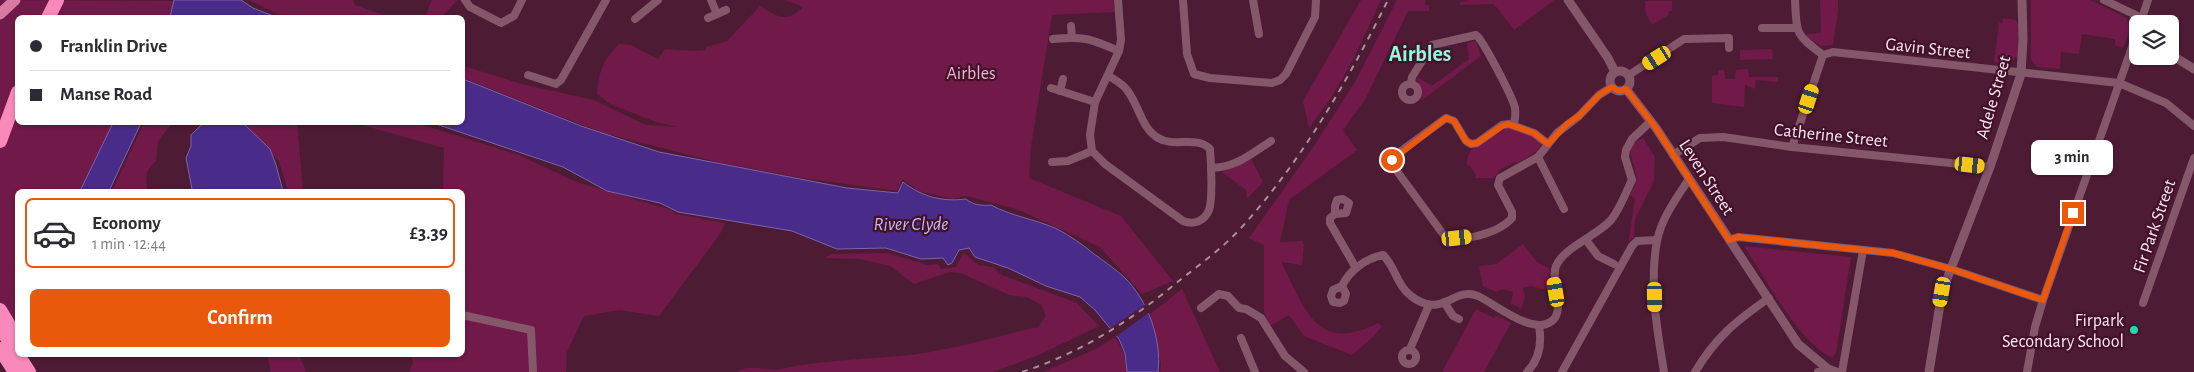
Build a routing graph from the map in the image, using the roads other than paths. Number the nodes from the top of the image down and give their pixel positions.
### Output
1 (15, 0) edge
2 (57, 0) edge
3 (465, 0) edge
4 (522, 0) edge
5 (606, 0) edge
6 (711, 0) edge
7 (1118, 0) edge
8 (1183, 0) edge
9 (1253, 0) edge
10 (1316, 0) edge
11 (1568, 0) edge
12 (1795, 0) edge
13 (2022, 0) edge
14 (2104, 0) edge
15 (2148, 0) edge
16 (652, 2) edge
17 (726, 10) dead end
18 (0, 14) edge
19 (717, 14) junction
20 (50, 15) edge
21 (2130, 15) edge
22 (2143, 15) edge
23 (708, 18) dead end
24 (635, 20) dead end
25 (1071, 26) dead end
26 (1762, 28) dead end
27 (1797, 28) junction
28 (1249, 31) dead end
29 (1072, 37) junction
30 (1053, 39) dead end
31 (1729, 48) dead end
32 (1119, 51) junction
33 (1823, 55) junction
34 (2129, 58) edge
35 (2179, 60) edge
36 (2194, 69) edge
37 (1615, 72) junction
38 (528, 74) dead end
39 (2020, 74) junction
40 (1629, 75) junction
41 (1109, 76) junction
42 (1063, 79) dead end
43 (1411, 81) dead end
44 (2119, 83) junction
45 (1612, 87) junction
46 (1051, 88) dead end
47 (1626, 89) junction
48 (15, 90) edge
49 (1060, 91) junction
50 (15, 100) edge
51 (1095, 102) junction
52 (0, 118) edge
53 (1651, 121) junction
54 (1514, 124) junction
55 (2194, 126) edge
56 (1255, 140) dead end
57 (0, 141) edge
58 (1271, 141) dead end
59 (1548, 144) junction
60 (1792, 147) junction
61 (1260, 148) junction
62 (1092, 150) junction
63 (1673, 155) junction
64 (1538, 157) junction
65 (2194, 158) edge
66 (1052, 162) dead end
67 (1990, 167) junction
68 (1211, 168) junction
69 (1689, 180) junction
70 (1564, 209) dead end
71 (1335, 214) dead end
72 (1586, 240) junction
73 (1657, 240) junction
74 (1729, 240) junction
75 (1605, 249) dead end
76 (1864, 250) junction
77 (1600, 257) junction
78 (1614, 264) dead end
79 (1356, 268) junction
80 (1951, 269) junction
81 (1342, 286) dead end
82 (1769, 298) junction
83 (2043, 300) junction
84 (1444, 302) junction
85 (2143, 303) dead end
86 (1429, 305) junction
87 (1202, 308) dead end
88 (465, 315) edge
89 (1, 317) edge
90 (1459, 320) dead end
91 (1539, 326) junction
92 (15, 336) edge
93 (1241, 338) dead end
94 (15, 344) edge
95 (1245, 348) junction
96 (0, 349) edge
97 (1410, 349) dead end
98 (1237, 352) dead end
99 (21, 357) edge
100 (28, 357) edge
101 (0, 363) edge
102 (1832, 370) edge
103 (6, 372) edge
104 (15, 372) edge
105 (29, 372) edge
106 (37, 372) edge
107 (533, 372) edge
108 (1255, 372) edge
109 (1304, 372) edge
110 (1527, 372) edge
111 (1562, 372) edge
112 (1664, 372) edge
113 (1695, 372) edge
114 (1818, 372) edge
115 (1842, 372) edge
116 (1929, 372) edge
117 (2028, 372) edge

1 - 18 main road
2 - 20 highway
3 - 4 street
5 - 38 street
6 - 19 street
7 - 32 street
8 - 10 street
9 - 28 street
11 - 37 street
12 - 27 street
13 - 39 street, Adele Street
14 - 21 street
15 - 22 street
16 - 24 street
17 - 19 street
19 - 23 street
25 - 29 street
26 - 27 street
27 - 33 street
29 - 30 street
29 - 32 street
31 - 40 street
32 - 41 street
33 - 39 street, Gavin Street
33 - 60 street
34 - 44 street
35 - 36 street
37 - 40 street
37 - 45 street
39 - 44 street, Gavin Street
39 - 67 street, Adele Street
40 - 47 street
41 - 51 street
41 - 68 street
42 - 49 street
43 - 54 street
44 - 55 street, Gavin Street
44 - 83 street
45 - 47 street
45 - 59 street
46 - 49 street
47 - 53 street, Leven Street
48 - 52 highway
49 - 51 street
50 - 57 highway
51 - 62 street
53 - 63 street, Leven Street
53 - 72 street
54 - 59 street
54 - 64 street
56 - 61 street
58 - 61 street
59 - 64 street
60 - 63 street, Catherine Street
60 - 67 street, Catherine Street
61 - 68 street
62 - 66 street
62 - 68 street
63 - 69 street, Leven Street
64 - 70 street
65 - 85 street, Fir Park Street
67 - 80 street, Adele Street
69 - 73 street
69 - 74 street, Leven Street
71 - 79 street
72 - 77 street
72 - 91 street
73 - 111 street
73 - 112 street
74 - 76 street
74 - 82 street, Leven Street
75 - 77 street
76 - 80 street
76 - 115 street
77 - 78 street
79 - 81 street
79 - 86 street
80 - 83 street
80 - 116 street, Adele Street
82 - 102 street, Leven Street
82 - 113 street
83 - 117 street
84 - 86 street
84 - 90 street
84 - 91 street
86 - 97 street
87 - 109 street
88 - 107 street
89 - 92 highway
89 - 94 highway
91 - 110 street
93 - 95 street
95 - 98 street
95 - 108 street
96 - 104 highway
99 - 105 highway
100 - 106 highway
101 - 103 highway
102 - 114 street

